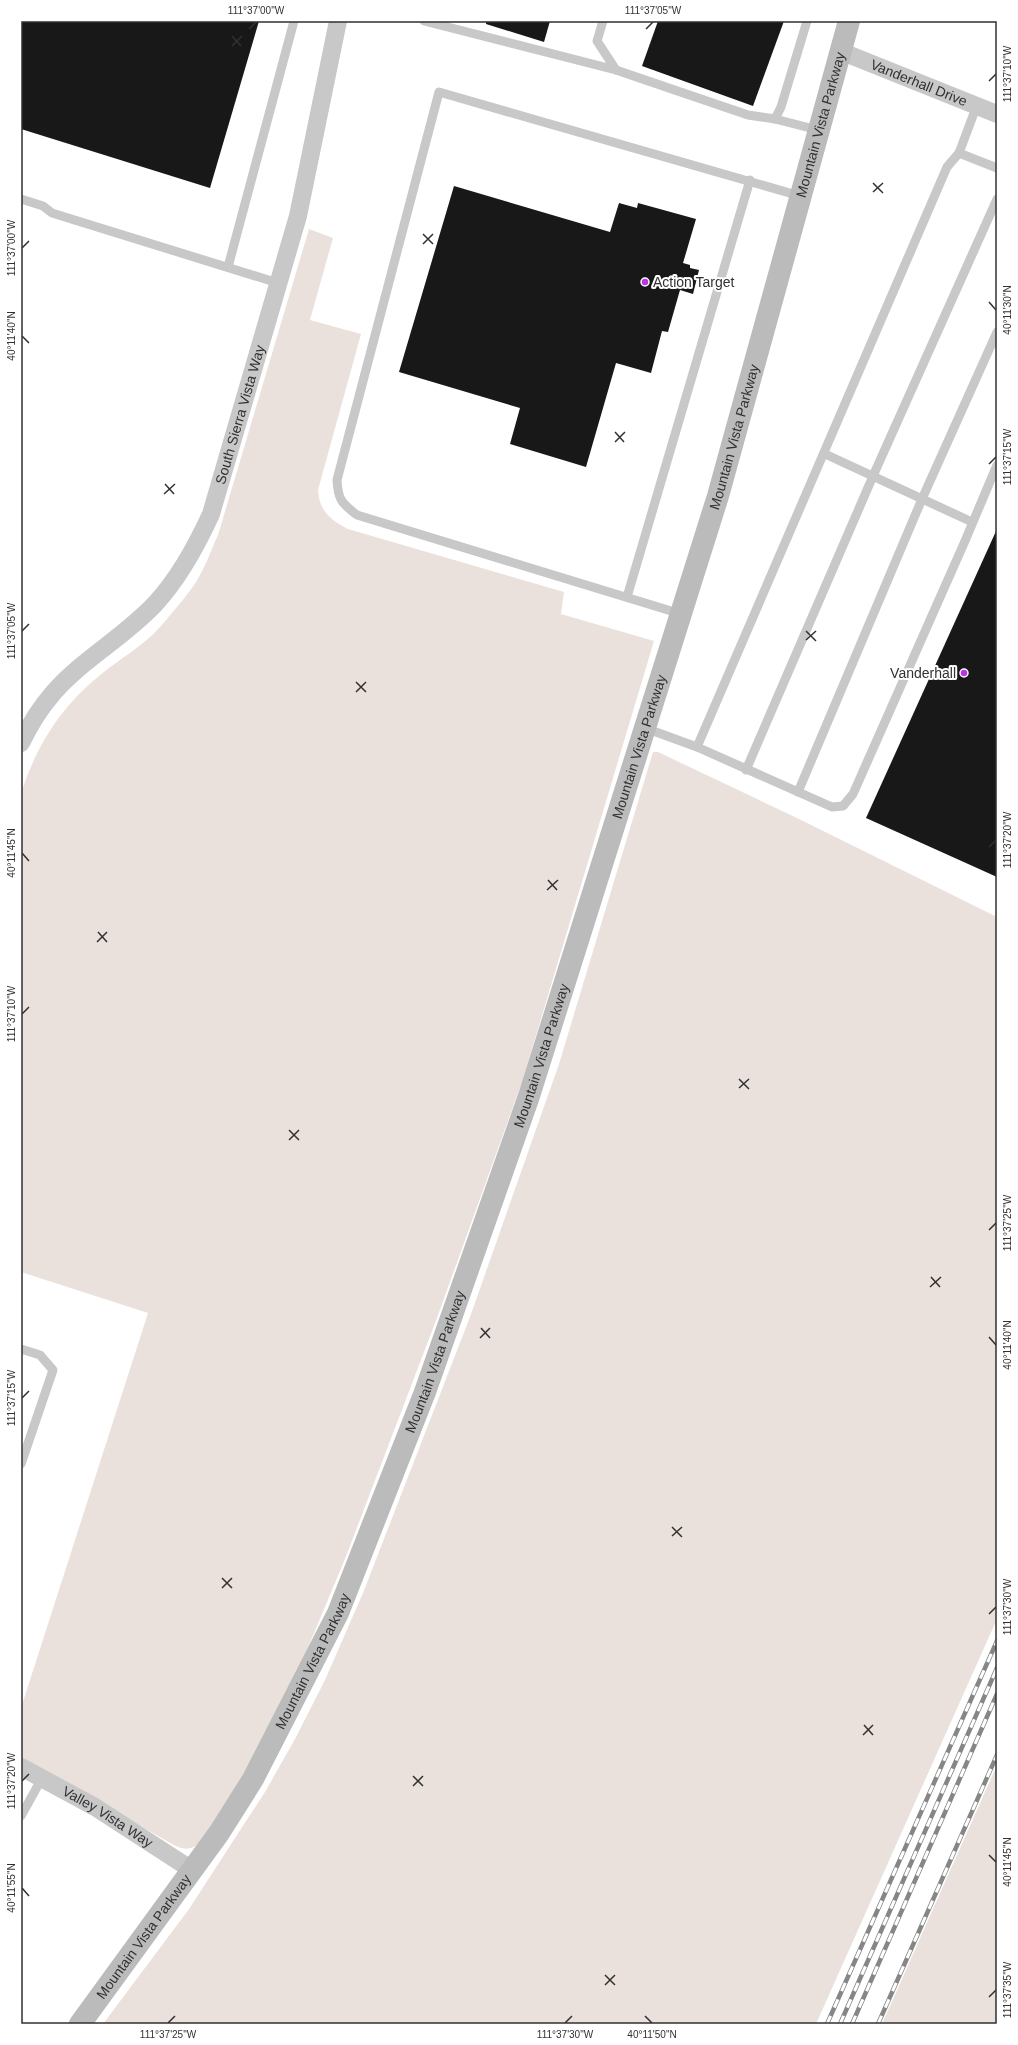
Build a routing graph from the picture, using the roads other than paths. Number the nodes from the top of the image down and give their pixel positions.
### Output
1 (294, 21) edge
2 (338, 21) edge
3 (424, 21) edge
4 (603, 21) edge
5 (807, 21) edge
6 (849, 21) edge
7 (840, 51) junction
8 (616, 70) junction
9 (976, 105) junction
10 (997, 114) edge
11 (775, 119) junction
12 (818, 130) junction
13 (959, 153) junction
14 (997, 168) edge
15 (750, 180) junction
16 (800, 196) junction
17 (21, 199) edge
18 (997, 199) edge
19 (228, 267) junction
20 (278, 283) junction
21 (997, 332) edge
22 (824, 454) junction
23 (997, 466) edge
24 (873, 476) junction
25 (922, 499) junction
26 (972, 522) junction
27 (627, 597) junction
28 (681, 614) junction
29 (645, 728) junction
30 (21, 743) edge
31 (697, 747) junction
32 (746, 770) junction
33 (798, 792) junction
34 (21, 1349) edge
35 (21, 1464) edge
36 (21, 1767) edge
37 (42, 1778) junction
38 (21, 1816) edge
39 (192, 1870) junction
40 (80, 2024) edge

1 - 19 lane
2 - 20 street, South Sierra Vista Way
3 - 8 lane
4 - 8 lane
5 - 11 lane
6 - 7 street, Mountain Vista Parkway
7 - 9 street, Vanderhall Drive
7 - 12 street, Mountain Vista Parkway
8 - 11 lane
9 - 10 street, Vanderhall Drive
9 - 13 lane
11 - 12 lane
12 - 16 street, Mountain Vista Parkway
13 - 14 lane
13 - 22 lane
15 - 16 lane
15 - 27 lane
15 - 27 lane
16 - 28 street, Mountain Vista Parkway
17 - 19 lane
18 - 24 lane
19 - 20 lane
20 - 30 street, South Sierra Vista Way
21 - 25 lane
22 - 24 lane
22 - 31 lane
23 - 26 lane
24 - 25 lane
24 - 32 lane
25 - 26 lane
25 - 33 lane
26 - 33 lane
27 - 28 lane
28 - 29 street, Mountain Vista Parkway
29 - 31 lane
29 - 39 street, Mountain Vista Parkway
31 - 32 lane
32 - 33 lane
34 - 35 lane
36 - 37 street, Valley Vista Way
37 - 38 lane
37 - 39 street, Valley Vista Way
39 - 40 street, Mountain Vista Parkway

